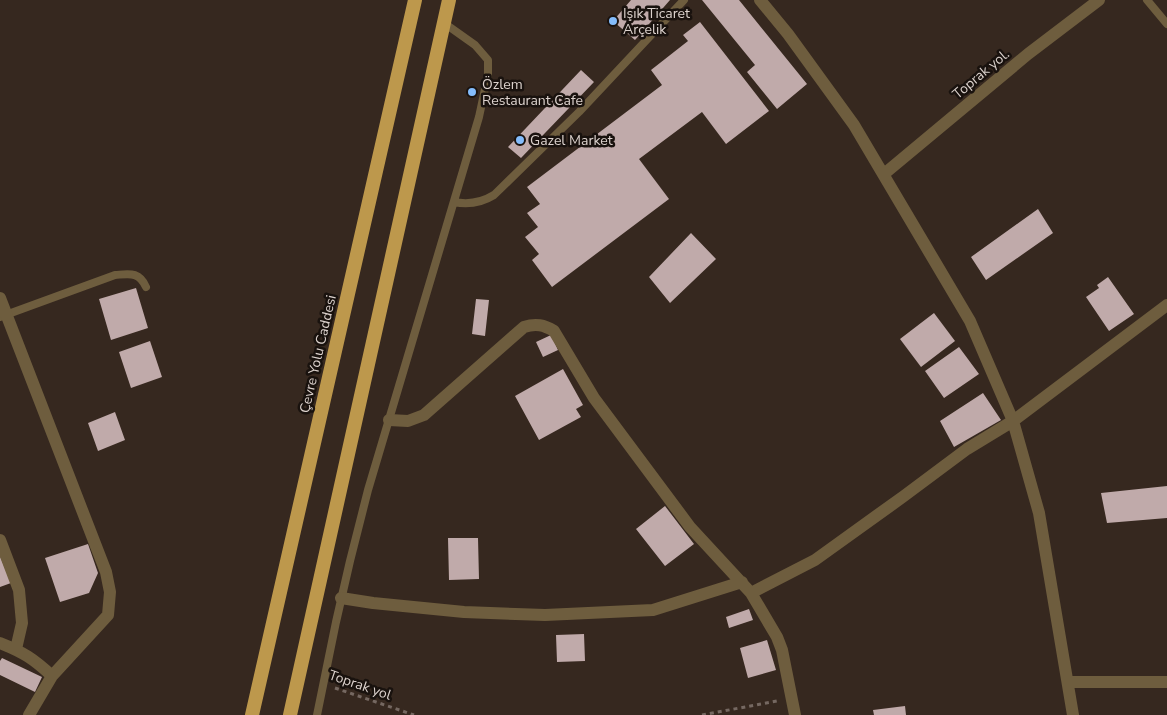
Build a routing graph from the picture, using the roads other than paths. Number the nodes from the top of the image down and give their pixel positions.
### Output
1 (415, 0) edge
2 (449, 0) edge
3 (684, 0) edge
4 (760, 0) edge
5 (1099, 0) edge
6 (1147, 0) edge
7 (444, 22) junction
8 (1167, 24) edge
9 (884, 174) junction
10 (454, 202) junction
11 (146, 287) dead end
12 (0, 298) edge
13 (1167, 305) edge
14 (3, 316) edge
15 (389, 420) junction
16 (1013, 421) junction
17 (0, 540) edge
18 (742, 582) junction
19 (751, 593) junction
20 (341, 598) junction
21 (0, 643) edge
22 (16, 649) junction
23 (52, 676) junction
24 (1068, 682) junction
25 (1167, 682) edge
26 (28, 715) edge
27 (252, 715) edge
28 (290, 715) edge
29 (317, 715) edge
30 (795, 715) edge
31 (1073, 715) edge

1 - 27 highway, Çevre Yolu Caddesi
2 - 7 highway
3 - 10 lane
4 - 9 street
5 - 9 street, Toprak yol.
6 - 8 lane
7 - 10 lane
7 - 28 highway
9 - 16 street
10 - 15 lane
11 - 14 lane
12 - 14 street
13 - 16 street
14 - 23 street
15 - 18 street
15 - 20 lane
16 - 19 street
16 - 24 street
17 - 22 street
18 - 19 street
18 - 20 street
19 - 30 street
20 - 29 lane
21 - 22 street
22 - 23 street
23 - 26 street
24 - 25 street
24 - 31 street

